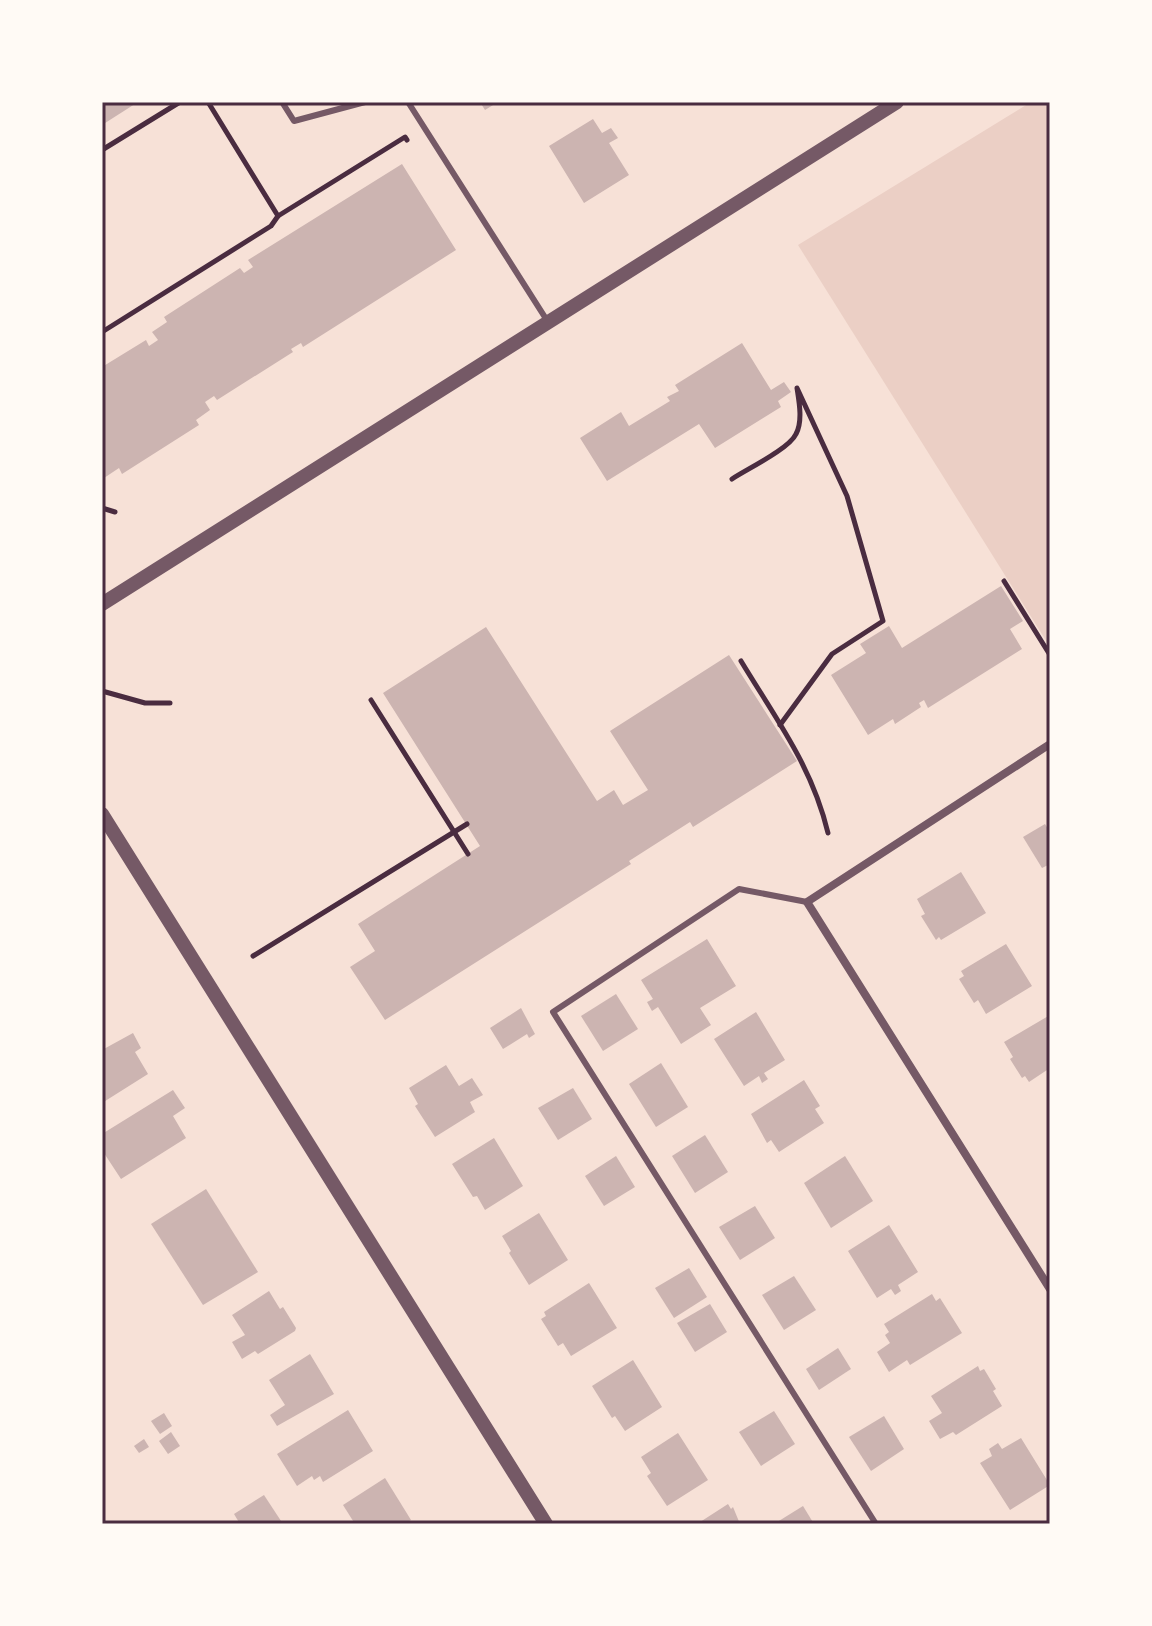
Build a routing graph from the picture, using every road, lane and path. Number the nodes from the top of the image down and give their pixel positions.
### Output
1 (180, 102) edge
2 (208, 102) edge
3 (282, 102) edge
4 (365, 102) edge
5 (408, 102) edge
6 (897, 102) edge
7 (102, 150) edge
8 (413, 151) dead end
9 (278, 216) junction
10 (548, 322) junction
11 (102, 332) edge
12 (732, 479) dead end
13 (102, 508) edge
14 (115, 512) dead end
15 (1004, 581) dead end
16 (102, 604) edge
17 (1050, 655) edge
18 (741, 661) dead end
19 (102, 691) edge
20 (371, 700) dead end
21 (170, 703) dead end
22 (780, 725) junction
23 (1050, 744) edge
24 (102, 814) edge
25 (467, 824) dead end
26 (454, 832) junction
27 (828, 833) dead end
28 (468, 854) dead end
29 (807, 902) junction
30 (253, 956) dead end
31 (1050, 1289) edge
32 (546, 1524) edge
33 (876, 1524) edge

1 - 7 path
2 - 9 path
3 - 4 lane
5 - 10 lane
6 - 10 street
8 - 9 path
9 - 11 path
10 - 16 street
12 - 22 path
13 - 14 path
15 - 17 path
18 - 22 path
19 - 21 path
20 - 26 path
22 - 27 path
23 - 29 street
24 - 32 street
25 - 26 path
26 - 28 path
26 - 30 path
29 - 31 street
29 - 33 lane

